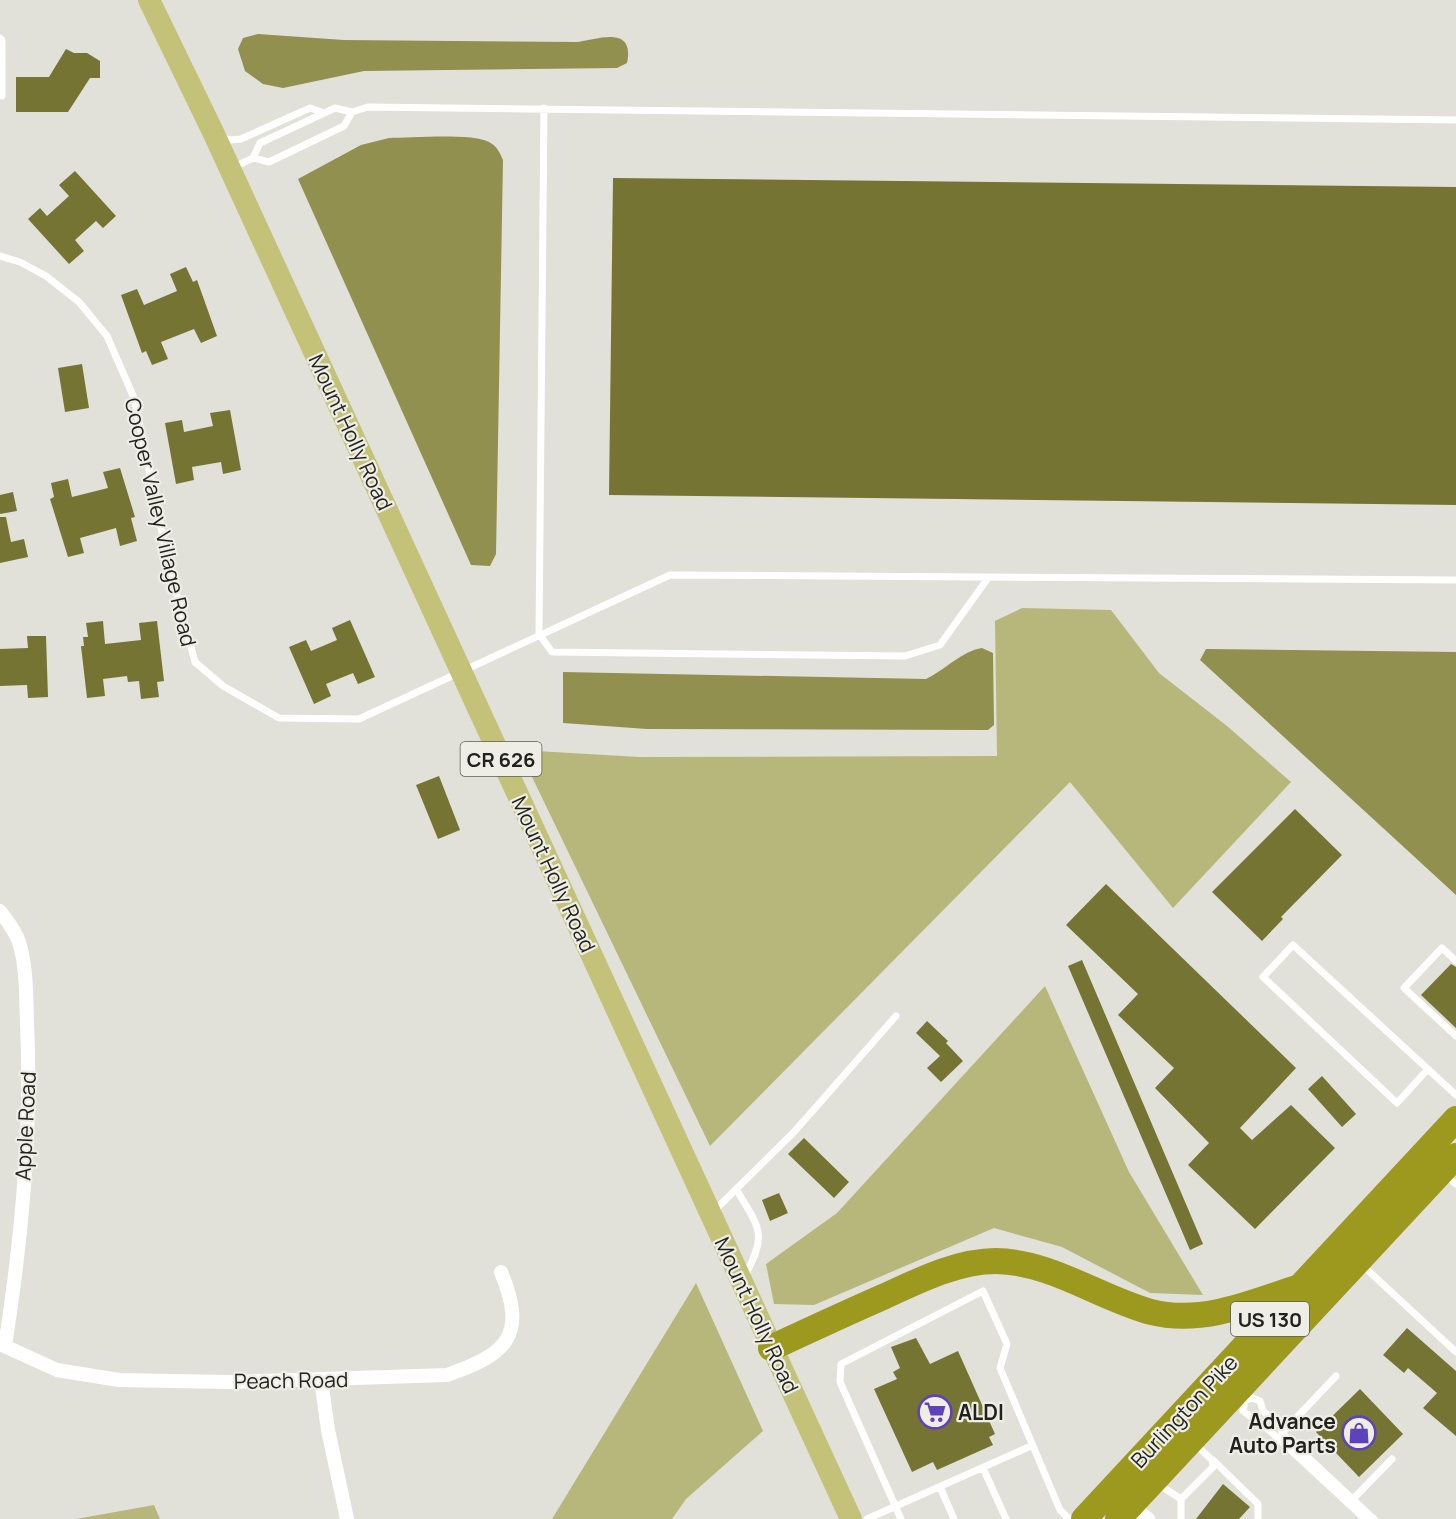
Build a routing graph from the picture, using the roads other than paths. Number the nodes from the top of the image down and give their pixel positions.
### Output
1 (149, 0) edge
2 (0, 38) edge
3 (2, 96) dead end
4 (544, 108) junction
5 (352, 112) junction
6 (324, 113) junction
7 (1456, 120) edge
8 (214, 135) junction
9 (253, 158) junction
10 (230, 169) junction
11 (0, 256) edge
12 (988, 578) junction
13 (1456, 580) edge
14 (539, 634) junction
15 (462, 672) junction
16 (0, 911) edge
17 (1456, 961) edge
18 (896, 1016) dead end
19 (1456, 1036) edge
20 (1428, 1069) junction
21 (1456, 1095) edge
22 (1456, 1119) edge
23 (1451, 1171) edge
24 (736, 1189) junction
25 (710, 1215) junction
26 (1358, 1261) junction
27 (501, 1272) dead end
28 (741, 1282) junction
29 (1302, 1286) junction
30 (2, 1345) edge
31 (771, 1348) junction
32 (1456, 1352) edge
33 (1336, 1376) dead end
34 (321, 1380) junction
35 (1241, 1396) junction
36 (1282, 1433) junction
37 (1191, 1441) junction
38 (1031, 1446) junction
39 (1392, 1459) dead end
40 (1212, 1460) junction
41 (983, 1468) junction
42 (1154, 1480) junction
43 (940, 1487) junction
44 (1181, 1499) junction
45 (1353, 1499) junction
46 (896, 1507) junction
47 (1132, 1514) edge
48 (347, 1519) edge
49 (851, 1519) edge
50 (867, 1519) edge
51 (902, 1519) edge
52 (954, 1519) edge
53 (1006, 1519) edge
54 (1069, 1519) edge
55 (1084, 1519) edge
56 (1181, 1519) edge
57 (1260, 1519) edge
58 (1365, 1519) edge
59 (1374, 1519) edge

1 - 8 main road, Mount Holly Road / CR 626
2 - 3 lane
4 - 5 lane
4 - 7 lane
4 - 14 lane
5 - 6 lane
5 - 9 lane
6 - 8 lane
6 - 9 lane
8 - 10 main road, Mount Holly Road / CR 626
9 - 10 lane
10 - 15 main road, Mount Holly Road / CR 626
11 - 15 lane, Cooper Valley Village Road
12 - 13 lane, Cooper Valley Village Road
12 - 14 lane, Cooper Valley Village Road
12 - 14 lane
14 - 15 lane, Cooper Valley Village Road
15 - 25 main road, Mount Holly Road / CR 626
16 - 30 street, Apple Road
17 - 19 lane
18 - 24 lane
20 - 20 lane
20 - 21 lane
22 - 29 highway, Burlington Pike / US 130
23 - 26 highway, Burlington Pike / US 130
24 - 25 lane
24 - 28 lane
25 - 28 main road, Mount Holly Road / CR 626
26 - 32 lane
26 - 35 highway, Burlington Pike / US 130
27 - 34 street, Peach Road
28 - 31 main road, Mount Holly Road / CR 626
29 - 31 highway
29 - 55 highway, Burlington Pike / US 130
30 - 34 street, Peach Road
31 - 49 main road, Mount Holly Road / CR 626
33 - 36 lane
34 - 48 street
35 - 36 lane
35 - 37 highway, Burlington Pike / US 130
35 - 58 lane
36 - 45 lane
37 - 40 lane
37 - 42 highway, Burlington Pike / US 130
38 - 41 lane
38 - 46 lane
38 - 54 lane
39 - 45 lane
40 - 44 lane
40 - 57 lane
41 - 43 lane
41 - 53 lane
42 - 44 lane
42 - 47 highway, Burlington Pike / US 130
43 - 46 lane
43 - 52 lane
44 - 56 lane
45 - 59 lane
46 - 50 lane
46 - 51 lane

